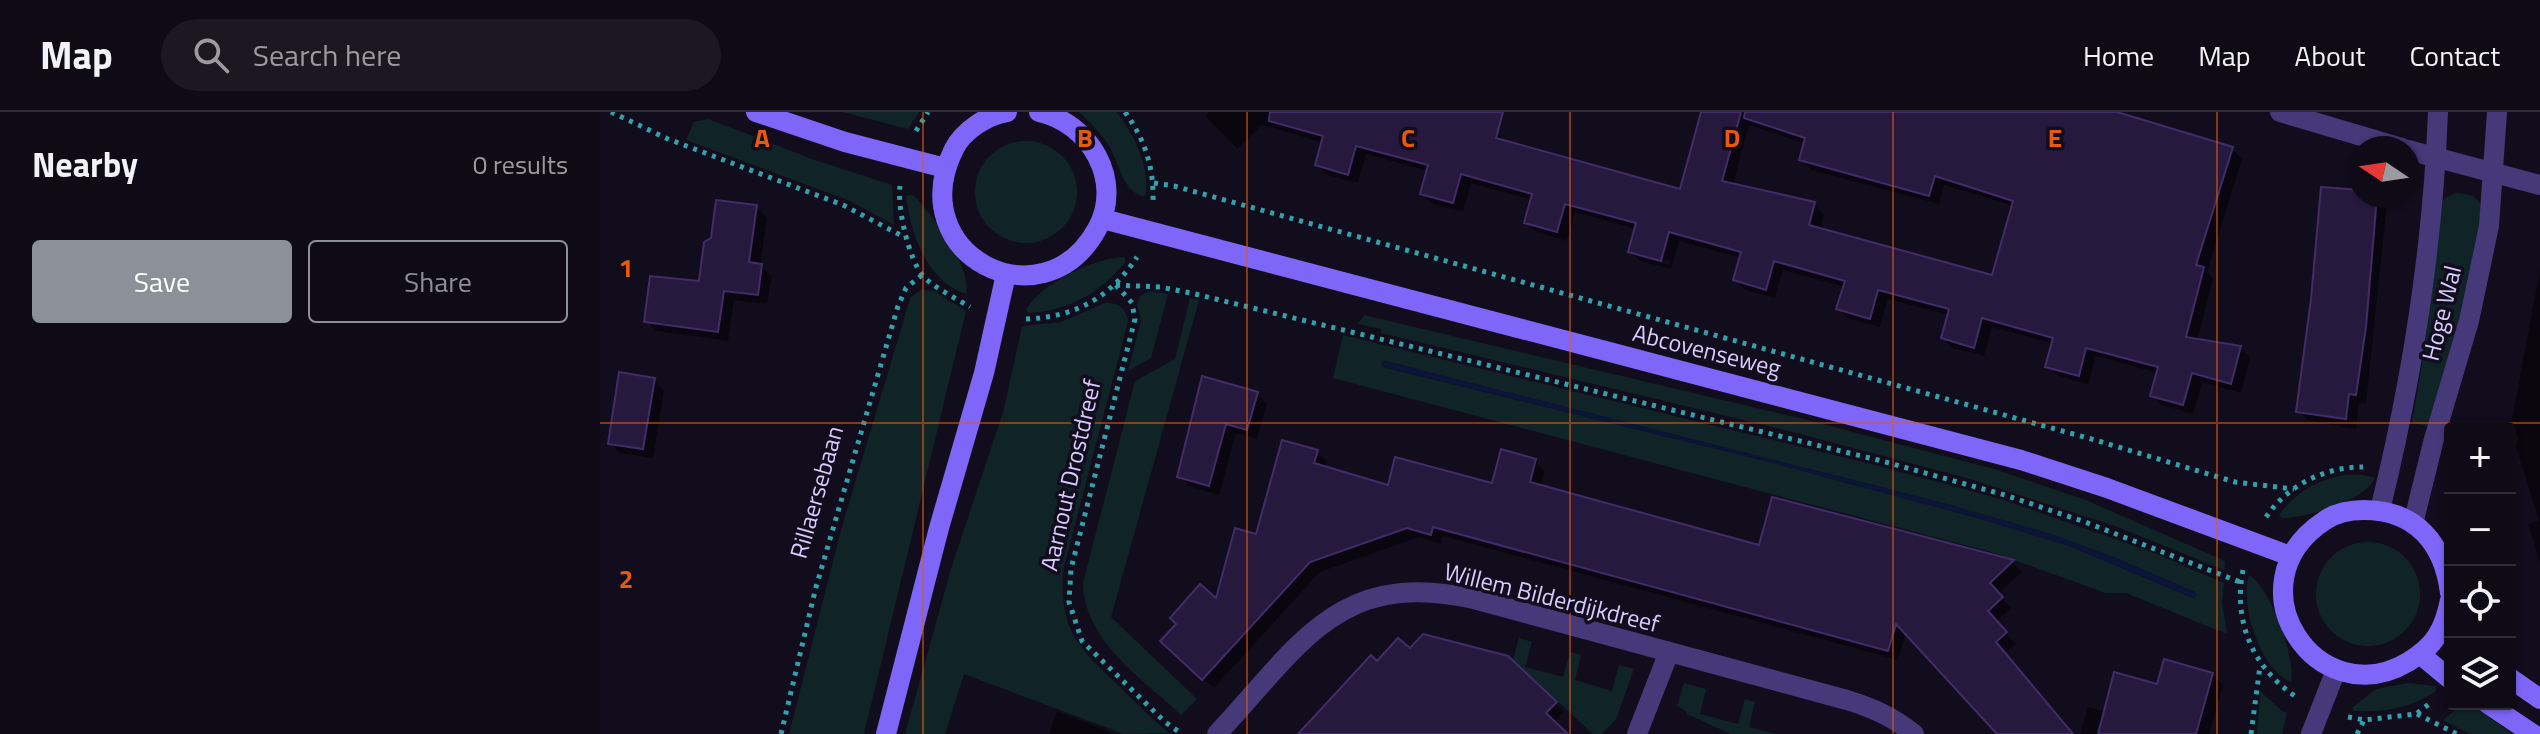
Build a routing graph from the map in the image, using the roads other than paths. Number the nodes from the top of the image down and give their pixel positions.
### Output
1 (756, 112) edge
2 (1007, 112) edge
3 (1039, 112) edge
4 (2280, 112) edge
5 (2438, 112) edge
6 (2497, 112) edge
7 (2361, 136) edge
8 (2420, 153) edge
9 (2436, 157) junction
10 (945, 168) junction
11 (2493, 172) junction
12 (2540, 185) edge
13 (1103, 219) junction
14 (1006, 274) junction
15 (2380, 510) junction
16 (2413, 524) junction
17 (2290, 556) junction
18 (2446, 566) edge
19 (2444, 631) edge
20 (1669, 652) junction
21 (2421, 655) junction
22 (2336, 670) junction
23 (2444, 674) edge
24 (2516, 682) edge
25 (2540, 699) edge
26 (2497, 710) edge
27 (886, 734) edge
28 (1217, 734) edge
29 (1637, 734) edge
30 (1914, 734) edge
31 (2311, 734) edge
32 (2533, 734) edge

1 - 10 street
2 - 10 street
3 - 13 street
4 - 7 street
5 - 9 street, Hoge Wal
6 - 11 street, Hoge Wal
8 - 9 street
9 - 11 street
9 - 15 street, Hoge Wal
10 - 14 street
11 - 12 street
11 - 16 street, Hoge Wal
13 - 14 street
13 - 17 street, Abcovenseweg
14 - 27 street
15 - 16 street
15 - 17 street
16 - 18 street
17 - 22 street
19 - 21 street
20 - 28 street, Willem Bilderdijkdreef
20 - 29 street
20 - 30 street, Willem Bilderdijkdreef
21 - 22 street
21 - 23 street
22 - 31 street
24 - 25 street
26 - 32 street

